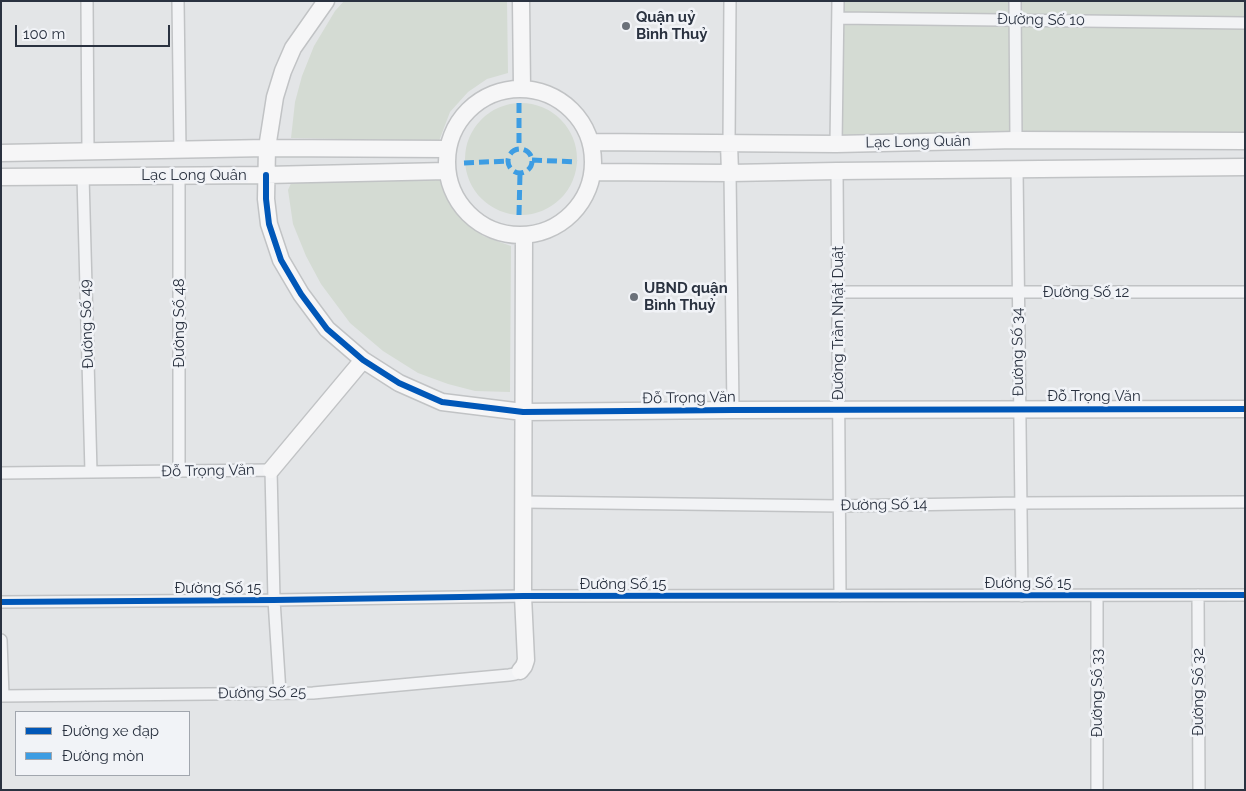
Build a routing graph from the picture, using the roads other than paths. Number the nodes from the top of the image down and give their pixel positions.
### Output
1 (87, 1) edge
2 (178, 1) edge
3 (326, 1) edge
4 (521, 1) edge
5 (730, 1) edge
6 (838, 1) edge
7 (1014, 1) edge
8 (838, 18) junction
9 (1014, 20) junction
10 (1245, 23) edge
11 (522, 88) junction
12 (1016, 140) junction
13 (1245, 141) edge
14 (590, 142) junction
15 (729, 143) junction
16 (836, 144) junction
17 (267, 148) junction
18 (446, 149) junction
19 (180, 150) junction
20 (88, 151) junction
21 (1, 152) edge
22 (1245, 168) edge
23 (1017, 169) junction
24 (447, 171) junction
25 (837, 171) junction
26 (593, 172) junction
27 (730, 173) junction
28 (266, 175) junction
29 (83, 176) junction
30 (178, 176) junction
31 (1, 178) edge
32 (524, 236) junction
33 (838, 292) junction
34 (1018, 292) junction
35 (1245, 292) edge
36 (363, 360) junction
37 (1245, 408) edge
38 (1019, 409) junction
39 (733, 410) junction
40 (838, 410) junction
41 (523, 412) junction
42 (271, 470) junction
43 (179, 471) junction
44 (91, 472) junction
45 (1, 473) edge
46 (523, 502) junction
47 (1245, 502) edge
48 (1020, 503) junction
49 (840, 506) junction
50 (1198, 595) junction
51 (1245, 595) edge
52 (523, 596) junction
53 (840, 596) junction
54 (1022, 596) junction
55 (1097, 596) junction
56 (274, 600) junction
57 (1, 602) edge
58 (1, 640) edge
59 (520, 671) joint
60 (280, 693) junction
61 (2, 696) edge
62 (1097, 790) edge
63 (1199, 790) edge

1 - 20 street
2 - 19 street
3 - 17 main road, Đỗ Trọng Văn
4 - 11 main road
5 - 15 street
6 - 8 street
7 - 9 street
8 - 9 street, Đường Số 10
8 - 16 street
9 - 10 street, Đường Số 10
9 - 12 street
11 - 14 main road
11 - 18 main road
12 - 13 main road, Lạc Long Quân
12 - 16 main road, Lạc Long Quân
12 - 23 main road
14 - 15 main road, Lạc Long Quân
14 - 26 main road
15 - 16 main road, Lạc Long Quân
15 - 27 main road
16 - 25 main road
17 - 18 main road, Lạc Long Quân
17 - 19 main road, Lạc Long Quân
17 - 28 main road, Đỗ Trọng Văn
18 - 24 main road
19 - 20 main road, Lạc Long Quân
20 - 21 main road, Lạc Long Quân
22 - 23 main road, Lạc Long Quân
23 - 25 main road, Lạc Long Quân
23 - 34 street, Đường Số 34
24 - 28 main road, Lạc Long Quân
24 - 32 main road
25 - 27 main road, Lạc Long Quân
25 - 33 street, Đường Trần Nhật Duật
26 - 27 main road, Lạc Long Quân
26 - 32 main road
27 - 39 street
28 - 30 main road, Lạc Long Quân
28 - 36 main road, Đỗ Trọng Văn
29 - 30 main road, Lạc Long Quân
29 - 31 main road, Lạc Long Quân
29 - 44 street, Đường Số 49
30 - 43 street, Đường Số 48
32 - 41 main road
33 - 34 street, Đường Số 12
33 - 40 street, Đường Trần Nhật Duật
34 - 35 street, Đường Số 12
34 - 38 street, Đường Số 34
36 - 41 main road, Đỗ Trọng Văn
36 - 42 main road, Đỗ Trọng Văn
37 - 38 main road, Đỗ Trọng Văn
38 - 40 main road, Đỗ Trọng Văn
38 - 48 street, Đường Số 34
39 - 40 main road, Đỗ Trọng Văn
39 - 41 main road, Đỗ Trọng Văn
40 - 49 street, Đường Trần Nhật Duật
41 - 46 main road
42 - 43 street, Đỗ Trọng Văn
42 - 56 street
43 - 44 street, Đỗ Trọng Văn
44 - 45 street, Đỗ Trọng Văn
46 - 49 street, Đường Số 14
46 - 52 main road
47 - 48 street, Đường Số 14
48 - 49 street, Đường Số 14
48 - 54 street, Đường Số 34
49 - 53 street, Đường Trần Nhật Duật
50 - 51 street, Đường Số 15
50 - 55 street, Đường Số 15
50 - 63 street, Đường Số 32
52 - 53 street, Đường Số 15
52 - 56 street, Đường Số 15
52 - 59 main road
53 - 54 street, Đường Số 15
54 - 55 street, Đường Số 15
55 - 62 street, Đường Số 33
56 - 57 street, Đường Số 15
56 - 60 street
58 - 61 street
59 - 60 street, Đường Số 25
60 - 61 street, Đường Số 25

